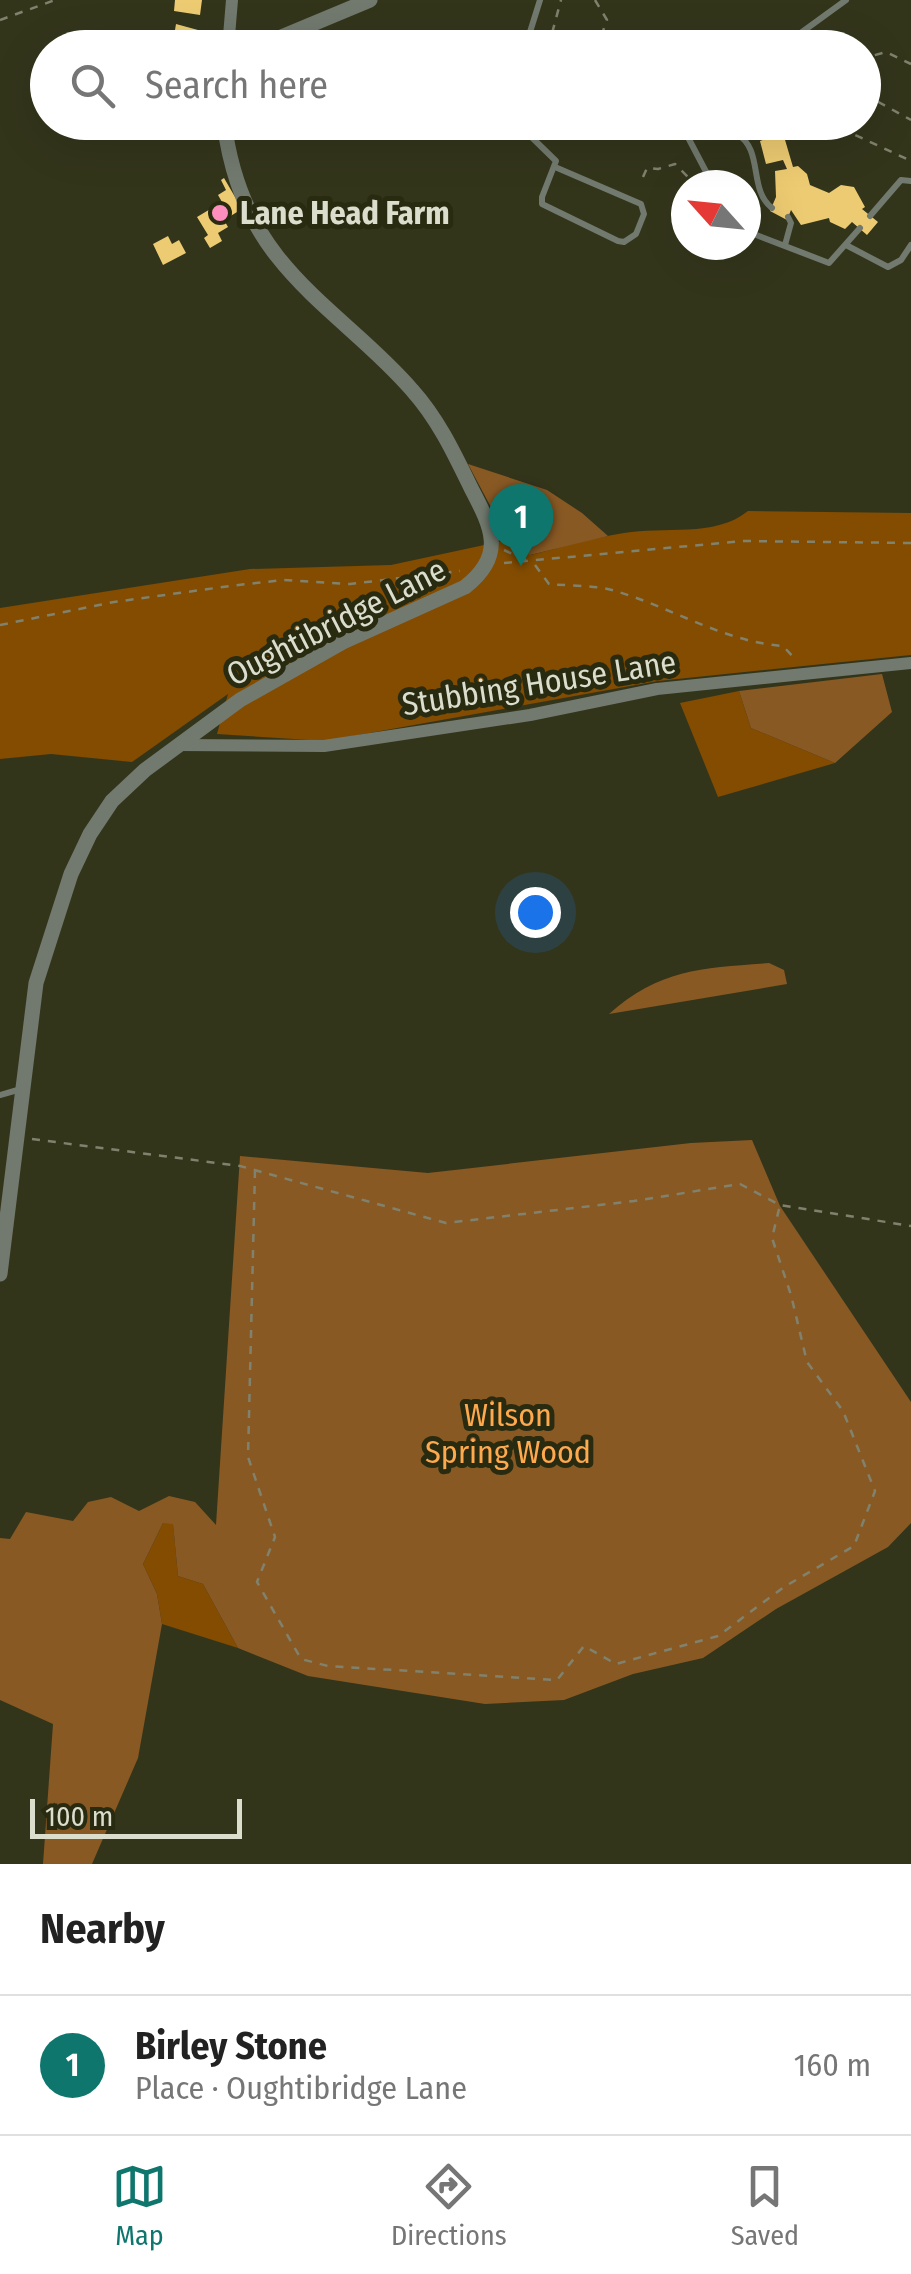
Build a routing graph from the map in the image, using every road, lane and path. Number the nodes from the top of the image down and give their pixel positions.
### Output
1 (55, 0) edge
2 (232, 0) edge
3 (370, 0) edge
4 (540, 0) edge
5 (562, 0) edge
6 (596, 0) edge
7 (846, 0) edge
8 (0, 20) edge
9 (230, 30) edge
10 (299, 30) edge
11 (531, 30) edge
12 (553, 30) edge
13 (603, 30) edge
14 (805, 30) edge
15 (881, 54) edge
16 (911, 64) edge
17 (881, 103) edge
18 (911, 120) edge
19 (227, 140) edge
20 (535, 140) edge
21 (689, 140) edge
22 (743, 140) edge
23 (865, 140) edge
24 (911, 162) edge
25 (555, 167) junction
26 (684, 170) edge
27 (705, 170) edge
28 (643, 176) dead end
29 (911, 181) edge
30 (772, 208) dead end
31 (870, 216) dead end
32 (788, 217) dead end
33 (860, 228) dead end
34 (761, 236) edge
35 (786, 245) junction
36 (846, 245) junction
37 (911, 245) edge
38 (911, 543) edge
39 (487, 563) junction
40 (533, 563) junction
41 (0, 625) edge
42 (911, 663) edge
43 (797, 674) junction
44 (176, 745) junction
45 (22, 1089) junction
46 (0, 1095) edge
47 (18, 1136) junction
48 (255, 1170) junction
49 (780, 1206) junction
50 (911, 1226) edge
51 (0, 1274) edge

1 - 8 path
2 - 9 street
3 - 10 street
4 - 11 lane
5 - 12 path
6 - 13 path
7 - 14 lane
15 - 16 path
17 - 18 path
19 - 39 street
20 - 25 lane
21 - 27 lane
22 - 30 lane
23 - 24 path
25 - 25 lane
26 - 28 path
29 - 31 lane
32 - 35 lane
33 - 36 lane
34 - 35 lane
35 - 36 lane
36 - 37 lane
38 - 40 path
39 - 40 path
39 - 40 path
39 - 41 path
39 - 44 street, Oughtibridge Lane
40 - 43 path
42 - 43 street, Stubbing House Lane
43 - 44 street, Stubbing House Lane
44 - 45 street, Oughtibridge Lane
45 - 46 lane
45 - 47 street, Oughtibridge Lane
47 - 48 path
47 - 51 street, Oughtibridge Lane
48 - 49 path
48 - 49 path
49 - 50 path

